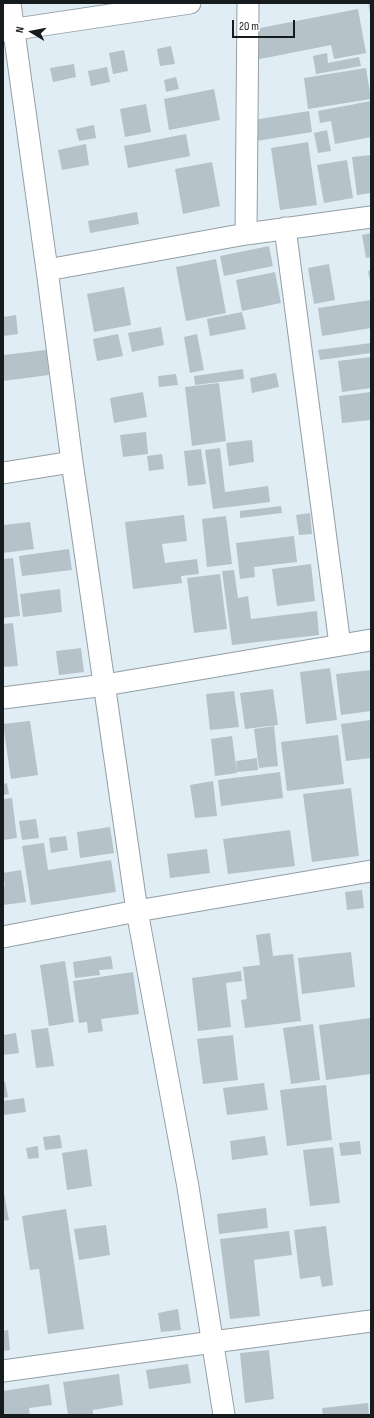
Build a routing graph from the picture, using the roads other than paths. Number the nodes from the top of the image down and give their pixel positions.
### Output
1 (10, 3) edge
2 (190, 3) edge
3 (248, 3) edge
4 (8, 30) edge
5 (371, 217) edge
6 (285, 228) junction
7 (246, 234) junction
8 (47, 270) junction
9 (72, 462) junction
10 (3, 473) edge
11 (371, 640) edge
12 (340, 645) junction
13 (105, 685) junction
14 (3, 698) edge
15 (371, 871) edge
16 (137, 911) junction
17 (3, 937) edge
18 (371, 1321) edge
19 (213, 1342) junction
20 (3, 1372) edge
21 (224, 1415) edge

1 - 4 street
2 - 4 street
3 - 7 street
4 - 8 street
5 - 6 street
6 - 7 street
6 - 12 street
7 - 8 street
8 - 9 street
9 - 10 street
9 - 13 street
11 - 12 street
12 - 13 street
13 - 14 street
13 - 16 street
15 - 16 street
16 - 17 street
16 - 19 street
18 - 19 street
19 - 20 street
19 - 21 street

